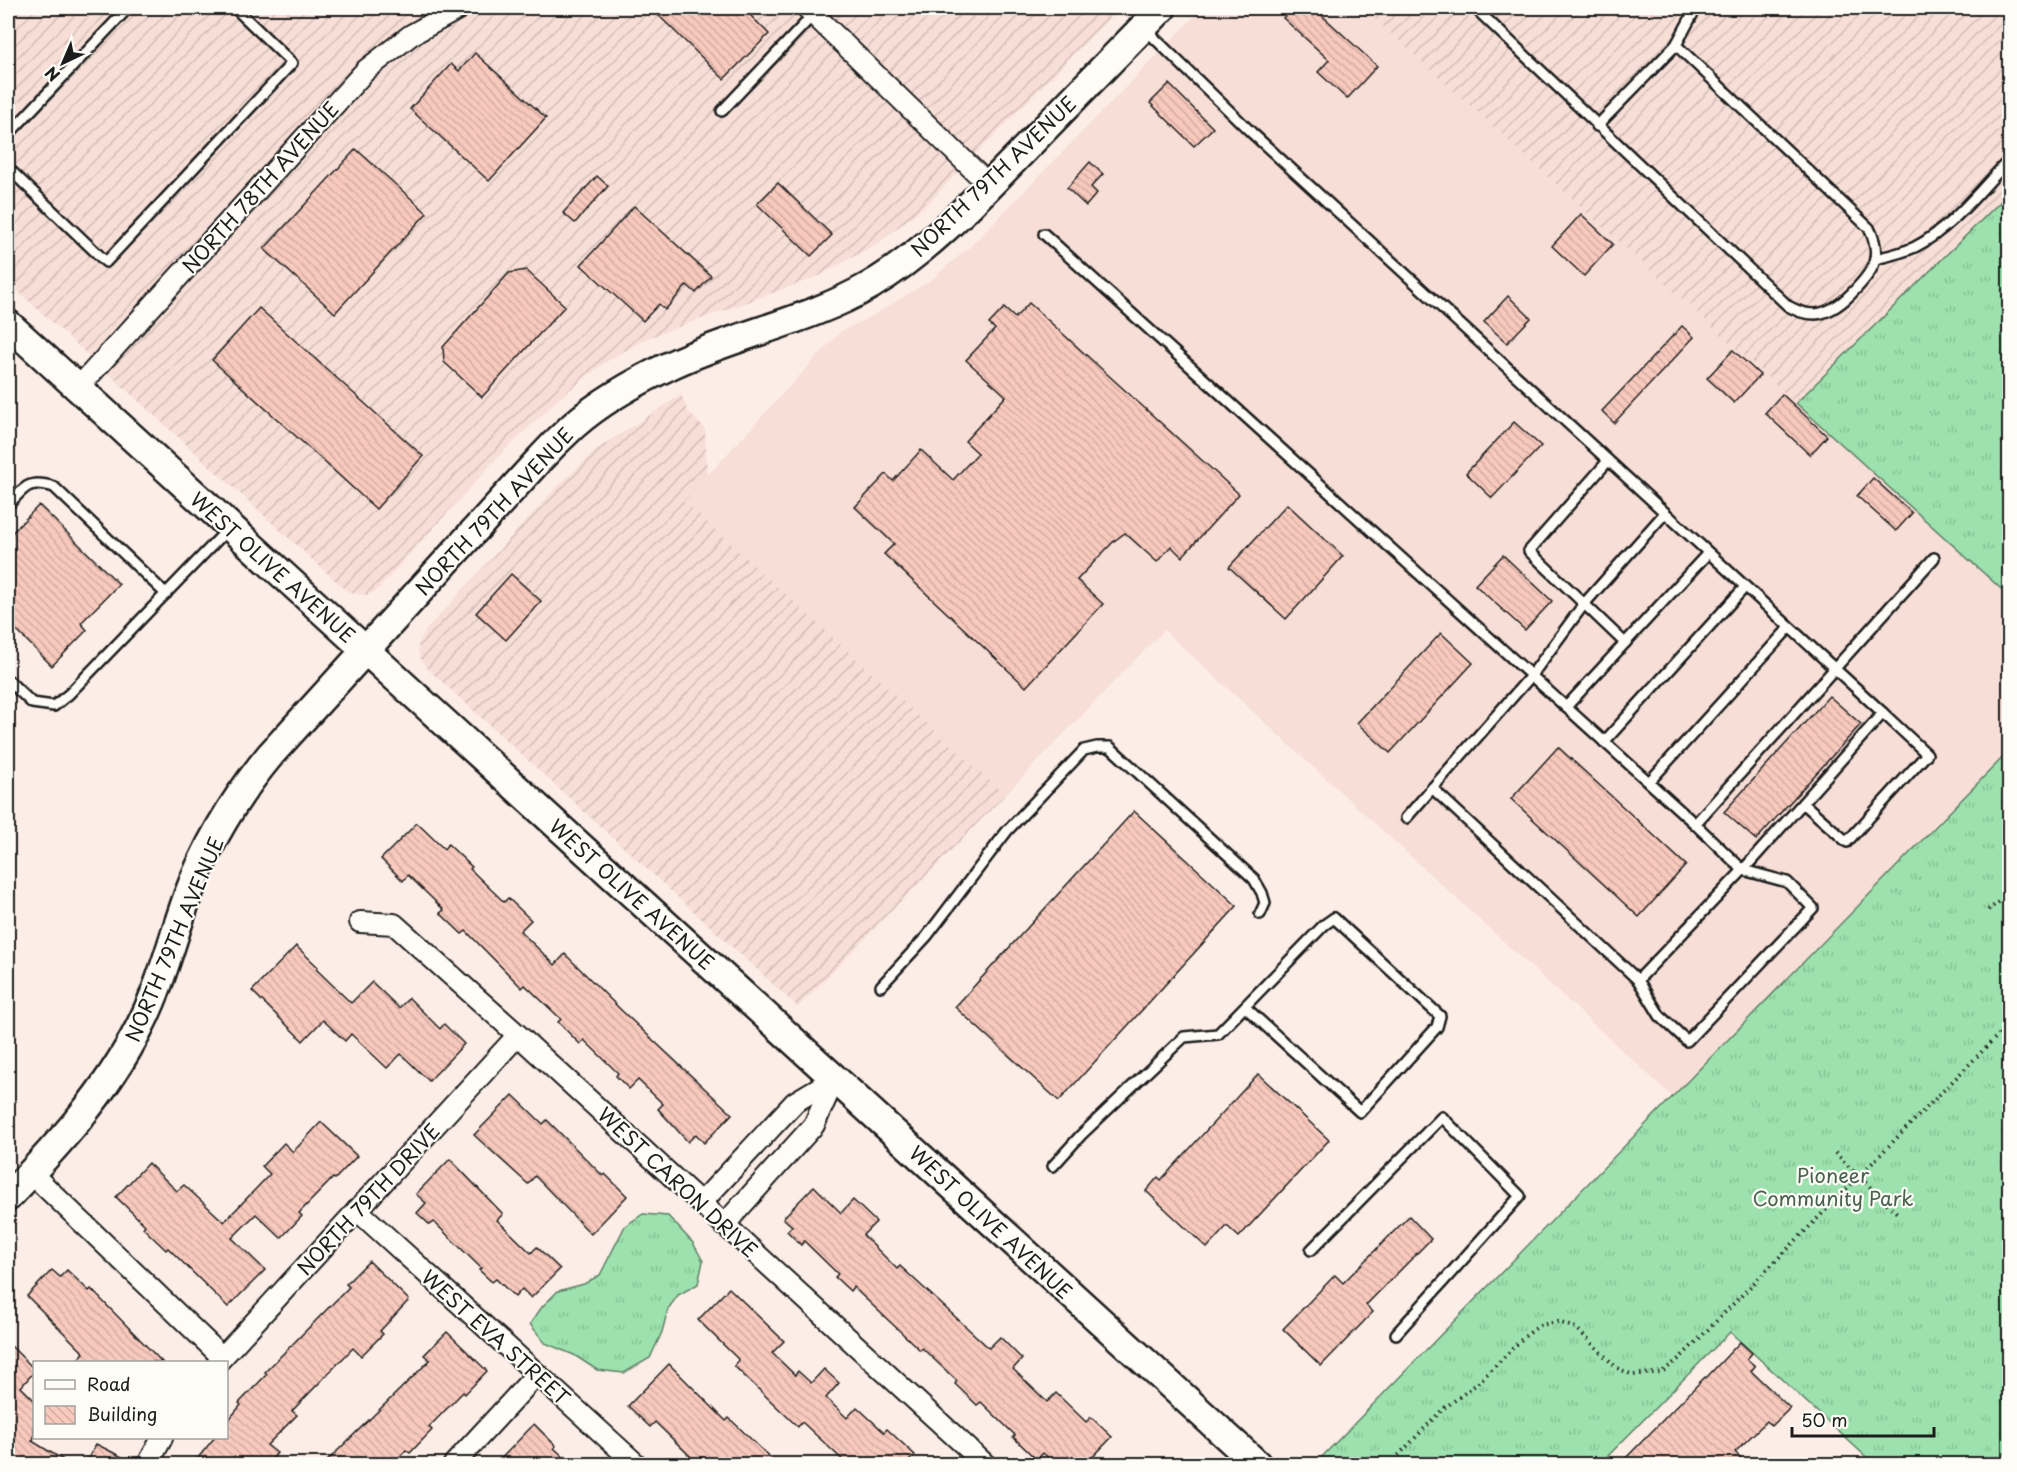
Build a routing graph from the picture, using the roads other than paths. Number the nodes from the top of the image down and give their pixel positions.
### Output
1 (128, 8) edge
2 (235, 8) edge
3 (460, 8) edge
4 (1162, 8) edge
5 (1696, 8) edge
6 (1482, 10) edge
7 (811, 11) edge
8 (1143, 27) junction
9 (1676, 45) junction
10 (722, 111) dead end
11 (1597, 126) junction
12 (8, 135) edge
13 (2010, 159) edge
14 (8, 168) edge
15 (990, 185) junction
16 (1044, 234) dead end
17 (1875, 259) junction
18 (8, 324) edge
19 (77, 389) junction
20 (1608, 461) junction
21 (8, 506) edge
22 (1665, 513) junction
23 (230, 528) junction
24 (1708, 552) junction
25 (1934, 558) dead end
26 (1745, 587) junction
27 (166, 594) junction
28 (1584, 604) junction
29 (1789, 628) junction
30 (1625, 643) junction
31 (365, 650) junction
32 (1834, 669) junction
33 (1531, 676) junction
34 (8, 680) edge
35 (1566, 707) junction
36 (1883, 713) junction
37 (1604, 742) junction
38 (1649, 782) junction
39 (1432, 788) junction
40 (1803, 803) junction
41 (1406, 818) dead end
42 (1695, 824) junction
43 (1743, 870) junction
44 (1260, 914) dead end
45 (360, 922) dead end
46 (1638, 980) junction
47 (881, 986) dead end
48 (1245, 1007) junction
49 (518, 1035) junction
50 (835, 1078) junction
51 (1053, 1166) dead end
52 (31, 1173) junction
53 (8, 1197) edge
54 (701, 1203) junction
55 (357, 1210) junction
56 (724, 1225) junction
57 (1311, 1250) dead end
58 (1396, 1334) dead end
59 (220, 1360) edge
60 (537, 1374) junction
61 (161, 1439) edge
62 (148, 1464) edge
63 (454, 1464) edge
64 (636, 1464) edge
65 (985, 1464) edge
66 (1257, 1464) edge

1 - 12 lane
2 - 14 lane
3 - 19 street, NORTH 78TH AVENUE
4 - 8 street, NORTH 79TH AVENUE
5 - 9 lane
6 - 11 lane
7 - 10 lane
7 - 15 street
8 - 15 street, NORTH 79TH AVENUE
8 - 20 lane
9 - 11 lane
9 - 17 lane
11 - 17 lane
13 - 17 lane
15 - 31 street, NORTH 79TH AVENUE
16 - 33 lane
18 - 19 street, WEST OLIVE AVENUE
19 - 23 street, WEST OLIVE AVENUE
20 - 22 lane
20 - 28 lane
21 - 27 lane
22 - 24 lane
22 - 28 lane
23 - 27 lane
23 - 31 street, WEST OLIVE AVENUE
24 - 26 lane
24 - 30 lane
25 - 32 lane
26 - 29 lane
26 - 37 lane
27 - 34 lane
28 - 30 lane
28 - 33 lane
29 - 32 lane
29 - 38 lane
30 - 35 lane
31 - 50 street, WEST OLIVE AVENUE
31 - 52 street, NORTH 79TH AVENUE
32 - 36 lane
32 - 42 lane
33 - 35 lane
33 - 39 lane
35 - 37 lane
36 - 40 lane
36 - 40 lane
37 - 38 lane
38 - 42 lane
39 - 41 lane
39 - 46 lane
40 - 43 lane
42 - 43 lane
43 - 46 lane
43 - 46 lane
44 - 47 lane
45 - 49 street, WEST CARON DRIVE
48 - 48 lane
48 - 51 lane
49 - 54 street, WEST CARON DRIVE
49 - 55 street, NORTH 79TH DRIVE
50 - 54 street
50 - 56 street
50 - 66 street, WEST OLIVE AVENUE
52 - 53 street, NORTH 79TH AVENUE
52 - 59 street
54 - 56 street, WEST CARON DRIVE
55 - 59 street, NORTH 79TH DRIVE
55 - 60 street, WEST EVA STREET
56 - 65 street, WEST CARON DRIVE
57 - 58 lane
60 - 63 street
60 - 64 street, WEST EVA STREET
61 - 62 street

